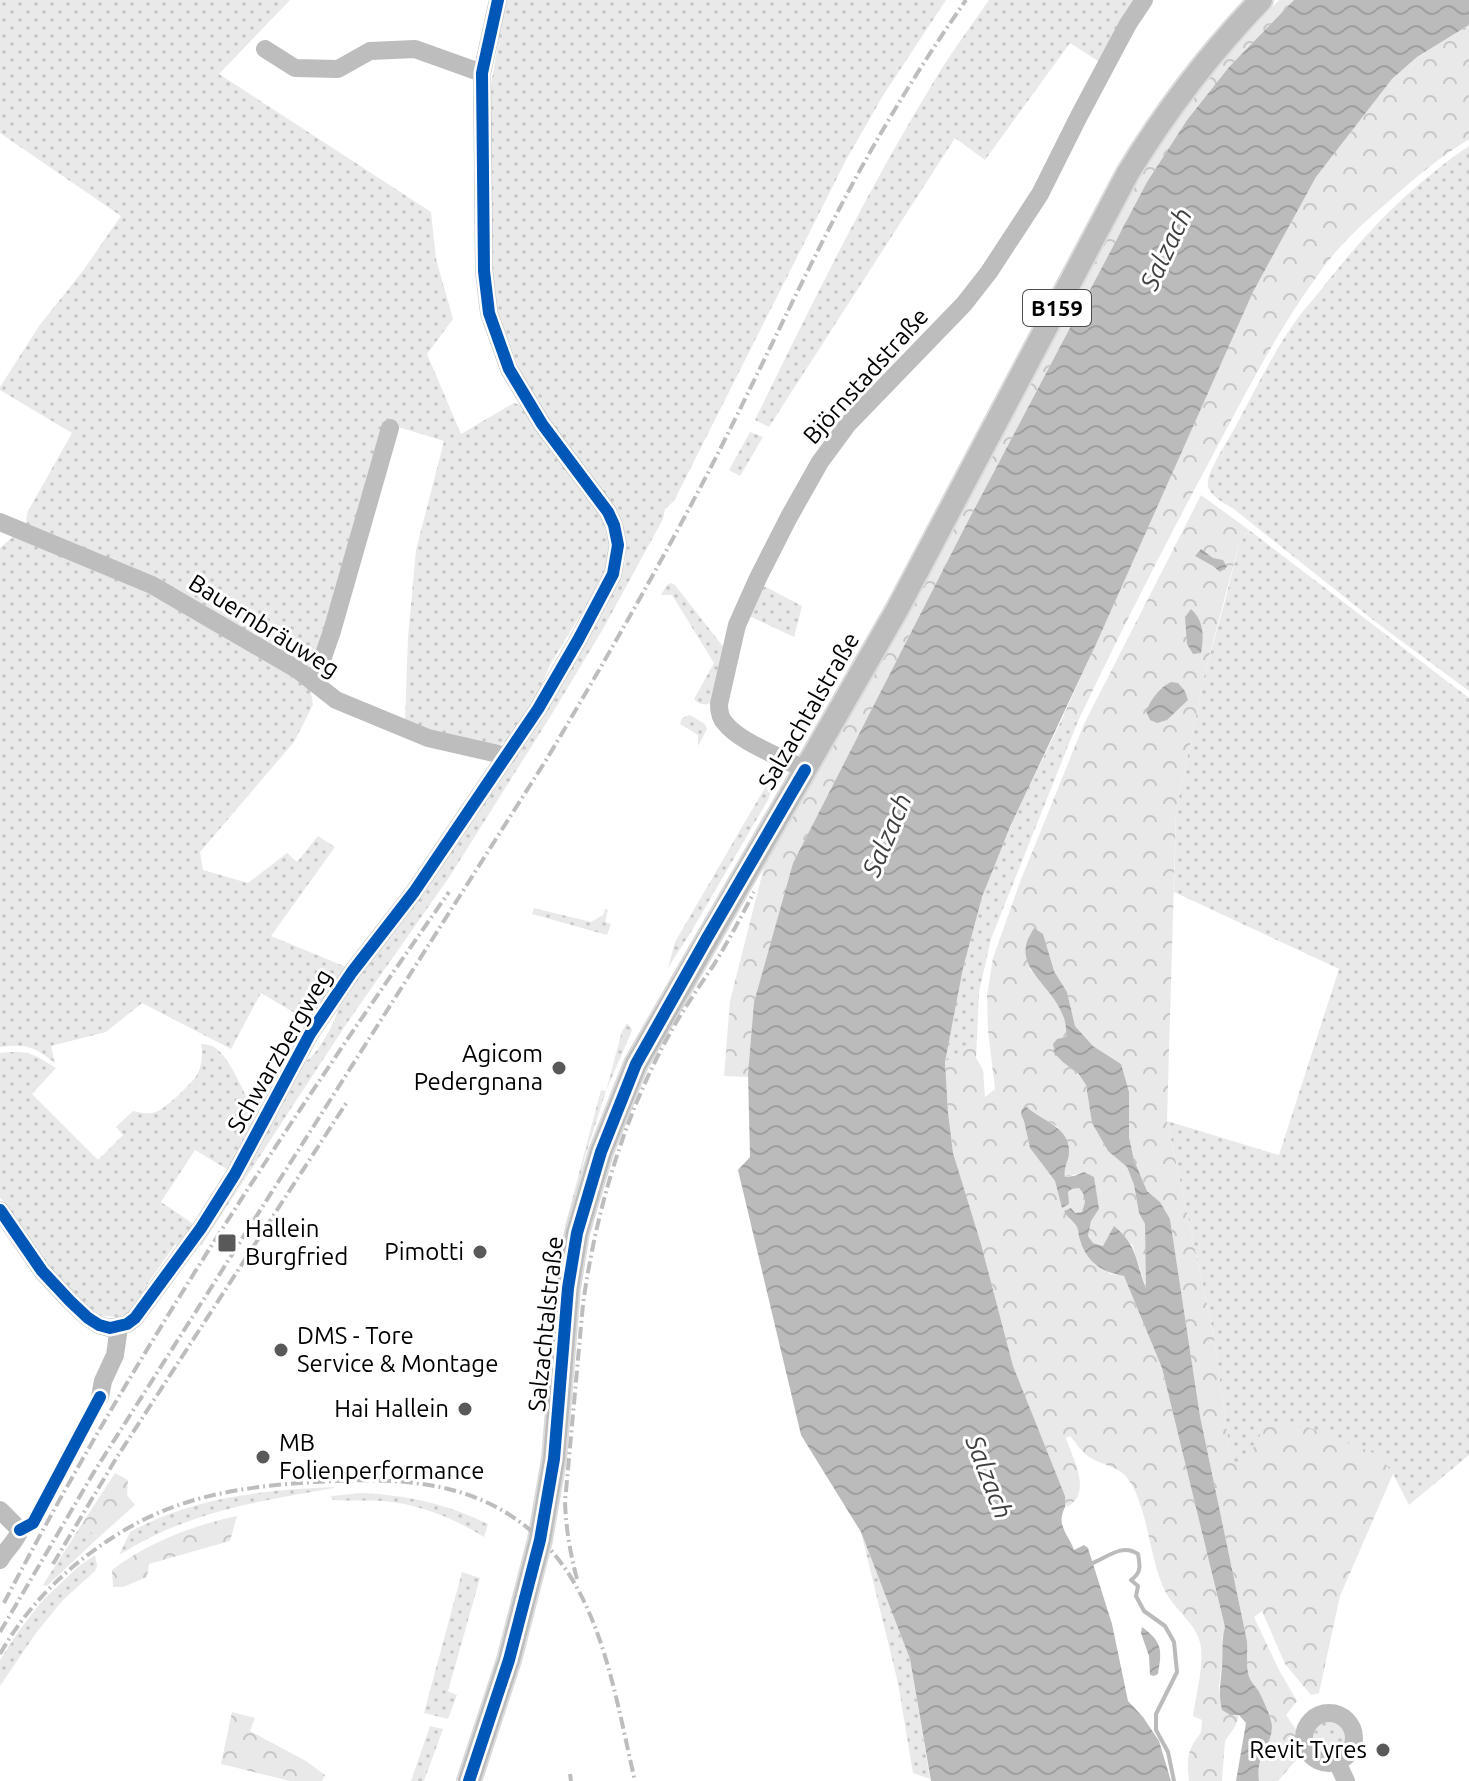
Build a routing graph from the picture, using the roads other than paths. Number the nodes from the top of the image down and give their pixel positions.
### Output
1 (498, 0) edge
2 (1144, 0) edge
3 (1261, 0) edge
4 (265, 49) dead end
5 (482, 73) junction
6 (390, 428) dead end
7 (0, 522) edge
8 (314, 683) junction
9 (507, 756) junction
10 (805, 770) junction
11 (0, 1210) edge
12 (119, 1327) junction
13 (100, 1397) dead end
14 (0, 1510) edge
15 (0, 1560) edge
16 (1337, 1762) dead end
17 (469, 1781) edge
18 (1346, 1781) edge

1 - 5 street, Schwarzbergweg
2 - 10 street, Björnstadstraße
3 - 10 main road, Salzachtalstraße / B159
4 - 5 street
5 - 9 street, Schwarzbergweg
6 - 8 street
7 - 8 street, Bauernbräuweg
8 - 9 street, Bauernbräuweg
9 - 12 street, Schwarzbergweg
10 - 17 main road, Salzachtalstraße / B159
11 - 12 street
12 - 13 street
14 - 15 street
16 - 18 street

